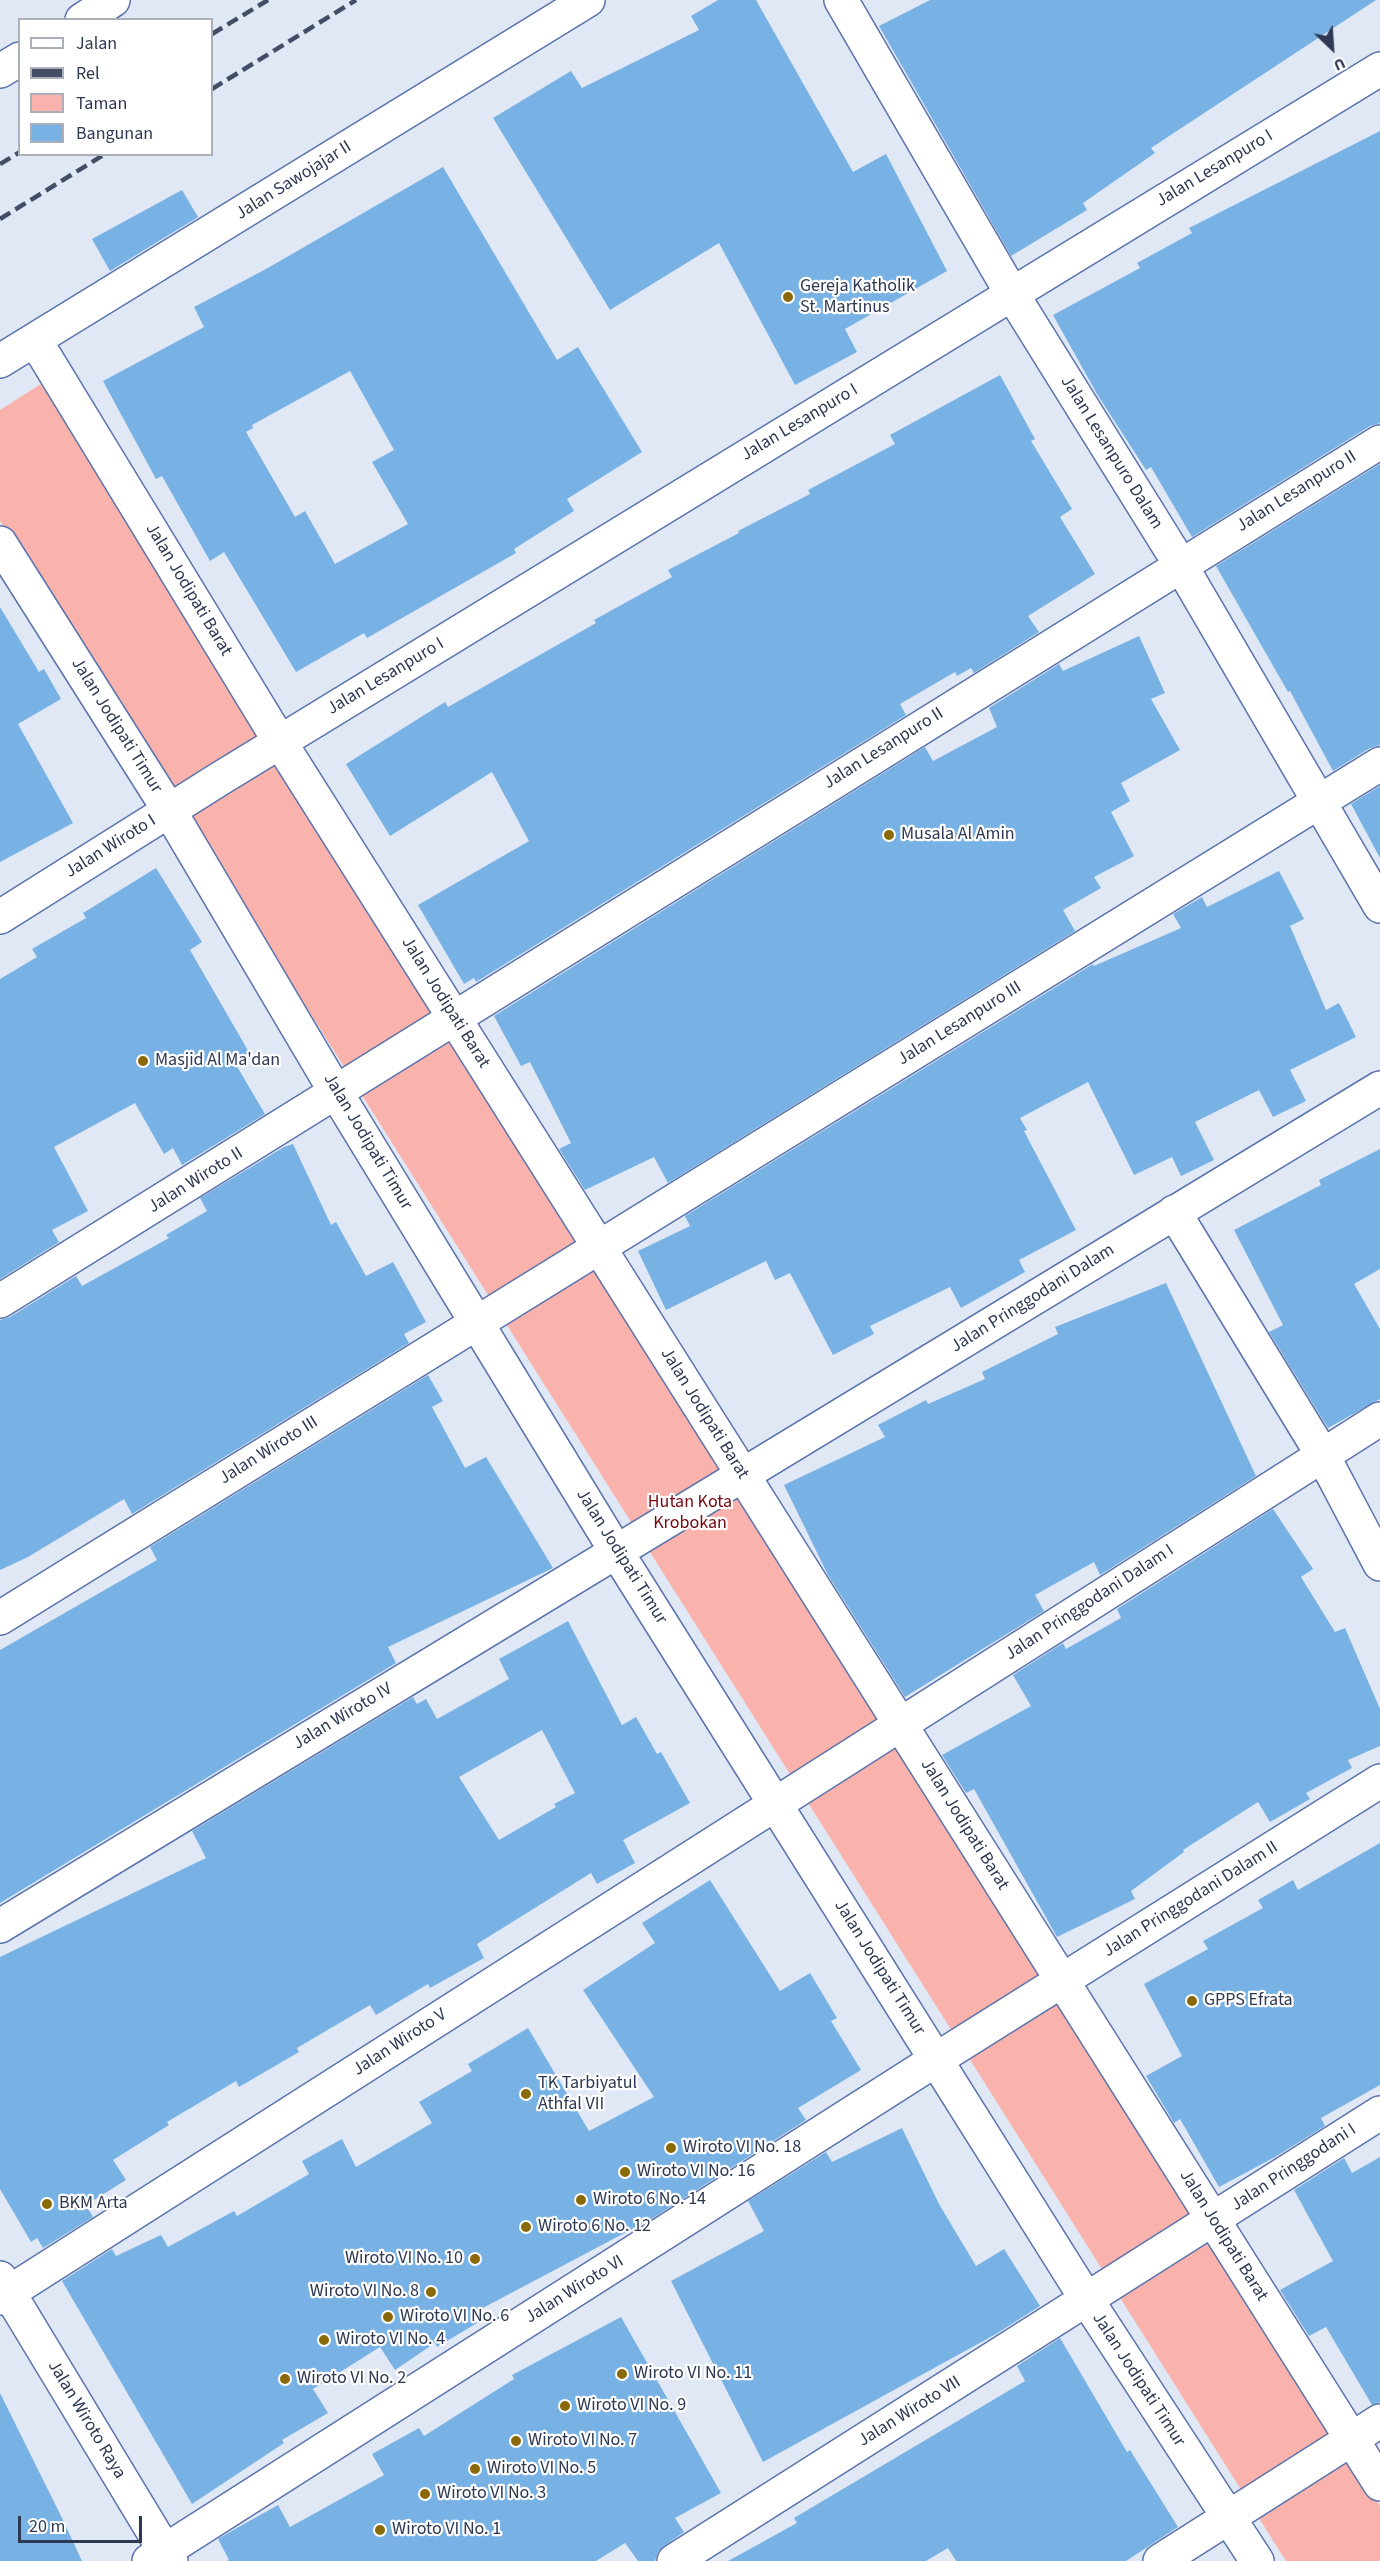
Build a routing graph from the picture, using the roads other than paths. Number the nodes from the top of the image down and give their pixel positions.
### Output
1 (113, 0) edge
2 (588, 0) edge
3 (842, 0) edge
4 (85, 18) edge
5 (18, 60) edge
6 (1380, 69) edge
7 (0, 71) edge
8 (1012, 294) junction
9 (36, 340) junction
10 (0, 361) edge
11 (1380, 442) edge
12 (0, 543) edge
13 (1180, 564) junction
14 (280, 742) junction
15 (1380, 764) edge
16 (221, 778) joint
17 (1319, 802) junction
18 (169, 810) junction
19 (1380, 906) edge
20 (0, 917) edge
21 (454, 1018) junction
22 (390, 1058) joint
23 (1380, 1088) edge
24 (337, 1094) junction
25 (1174, 1212) junction
26 (598, 1246) junction
27 (539, 1284) joint
28 (0, 1302) edge
29 (478, 1323) junction
30 (1380, 1419) edge
31 (1322, 1454) junction
32 (743, 1476) junction
33 (686, 1510) joint
34 (616, 1551) junction
35 (1380, 1564) edge
36 (0, 1618) edge
37 (901, 1725) junction
38 (1380, 1781) edge
39 (788, 1795) junction
40 (0, 1926) edge
41 (1062, 1980) junction
42 (1001, 2019) joint
43 (937, 2060) junction
44 (1380, 2113) edge
45 (1213, 2220) junction
46 (1146, 2262) joint
47 (3, 2289) edge
48 (1087, 2300) junction
49 (1380, 2421) edge
50 (1352, 2439) junction
51 (1380, 2484) edge
52 (1228, 2518) junction
53 (162, 2558) edge
54 (674, 2561) edge
55 (1160, 2561) edge
56 (1257, 2561) edge

1 - 4 street
2 - 9 street, Jalan Sawojajar II
3 - 8 street, Jalan Lesanpuro Dalam
5 - 7 street
6 - 8 street, Jalan Lesanpuro I
8 - 13 street, Jalan Lesanpuro Dalam
8 - 14 street, Jalan Lesanpuro I
9 - 10 street, Jalan Sawojajar II
9 - 14 street, Jalan Jodipati Barat
11 - 13 street, Jalan Lesanpuro II
12 - 18 street, Jalan Jodipati Timur
13 - 17 street, Jalan Lesanpuro Dalam
13 - 21 street, Jalan Lesanpuro II
14 - 16 street, Jalan Lesanpuro I
14 - 21 street, Jalan Jodipati Barat
15 - 17 street, Jalan Lesanpuro III
16 - 18 street, Jalan Wiroto I
17 - 19 street, Jalan Lesanpuro Dalam
17 - 26 street, Jalan Lesanpuro III
18 - 20 street, Jalan Wiroto I
18 - 24 street, Jalan Jodipati Timur
21 - 22 street, Jalan Lesanpuro II
21 - 26 street, Jalan Jodipati Barat
22 - 24 street, Jalan Wiroto II
23 - 25 street, Jalan Pringgodani Dalam
24 - 28 street, Jalan Wiroto II
24 - 29 street, Jalan Jodipati Timur
25 - 31 street
25 - 32 street, Jalan Pringgodani Dalam
26 - 27 street, Jalan Lesanpuro III
26 - 32 street, Jalan Jodipati Barat
27 - 29 street, Jalan Wiroto III
29 - 34 street, Jalan Jodipati Timur
29 - 36 street, Jalan Wiroto III
30 - 31 street, Jalan Pringgodani Dalam I
31 - 35 street
31 - 37 street, Jalan Pringgodani Dalam I
32 - 33 street, Jalan Pringgodani Dalam
32 - 37 street, Jalan Jodipati Barat
33 - 34 street, Jalan Wiroto IV
34 - 39 street, Jalan Jodipati Timur
34 - 40 street, Jalan Wiroto IV
37 - 39 street, Jalan Pringgodani Dalam I
37 - 41 street, Jalan Jodipati Barat
38 - 41 street, Jalan Pringgodani Dalam II
39 - 43 street, Jalan Jodipati Timur
39 - 47 street, Jalan Wiroto V
41 - 42 street, Jalan Pringgodani Dalam II
41 - 45 street, Jalan Jodipati Barat
42 - 43 street, Jalan Wiroto VI
43 - 48 street, Jalan Jodipati Timur
43 - 53 street, Jalan Wiroto VI
44 - 45 street, Jalan Pringgodani I
45 - 46 street, Jalan Pringgodani I
45 - 50 street, Jalan Jodipati Barat
46 - 48 street, Jalan Wiroto VII
47 - 53 street, Jalan Wiroto Raya
48 - 52 street, Jalan Jodipati Timur
48 - 54 street, Jalan Wiroto VII
49 - 50 street
50 - 51 street, Jalan Jodipati Barat
50 - 52 street
52 - 55 street
52 - 56 street, Jalan Jodipati Timur

